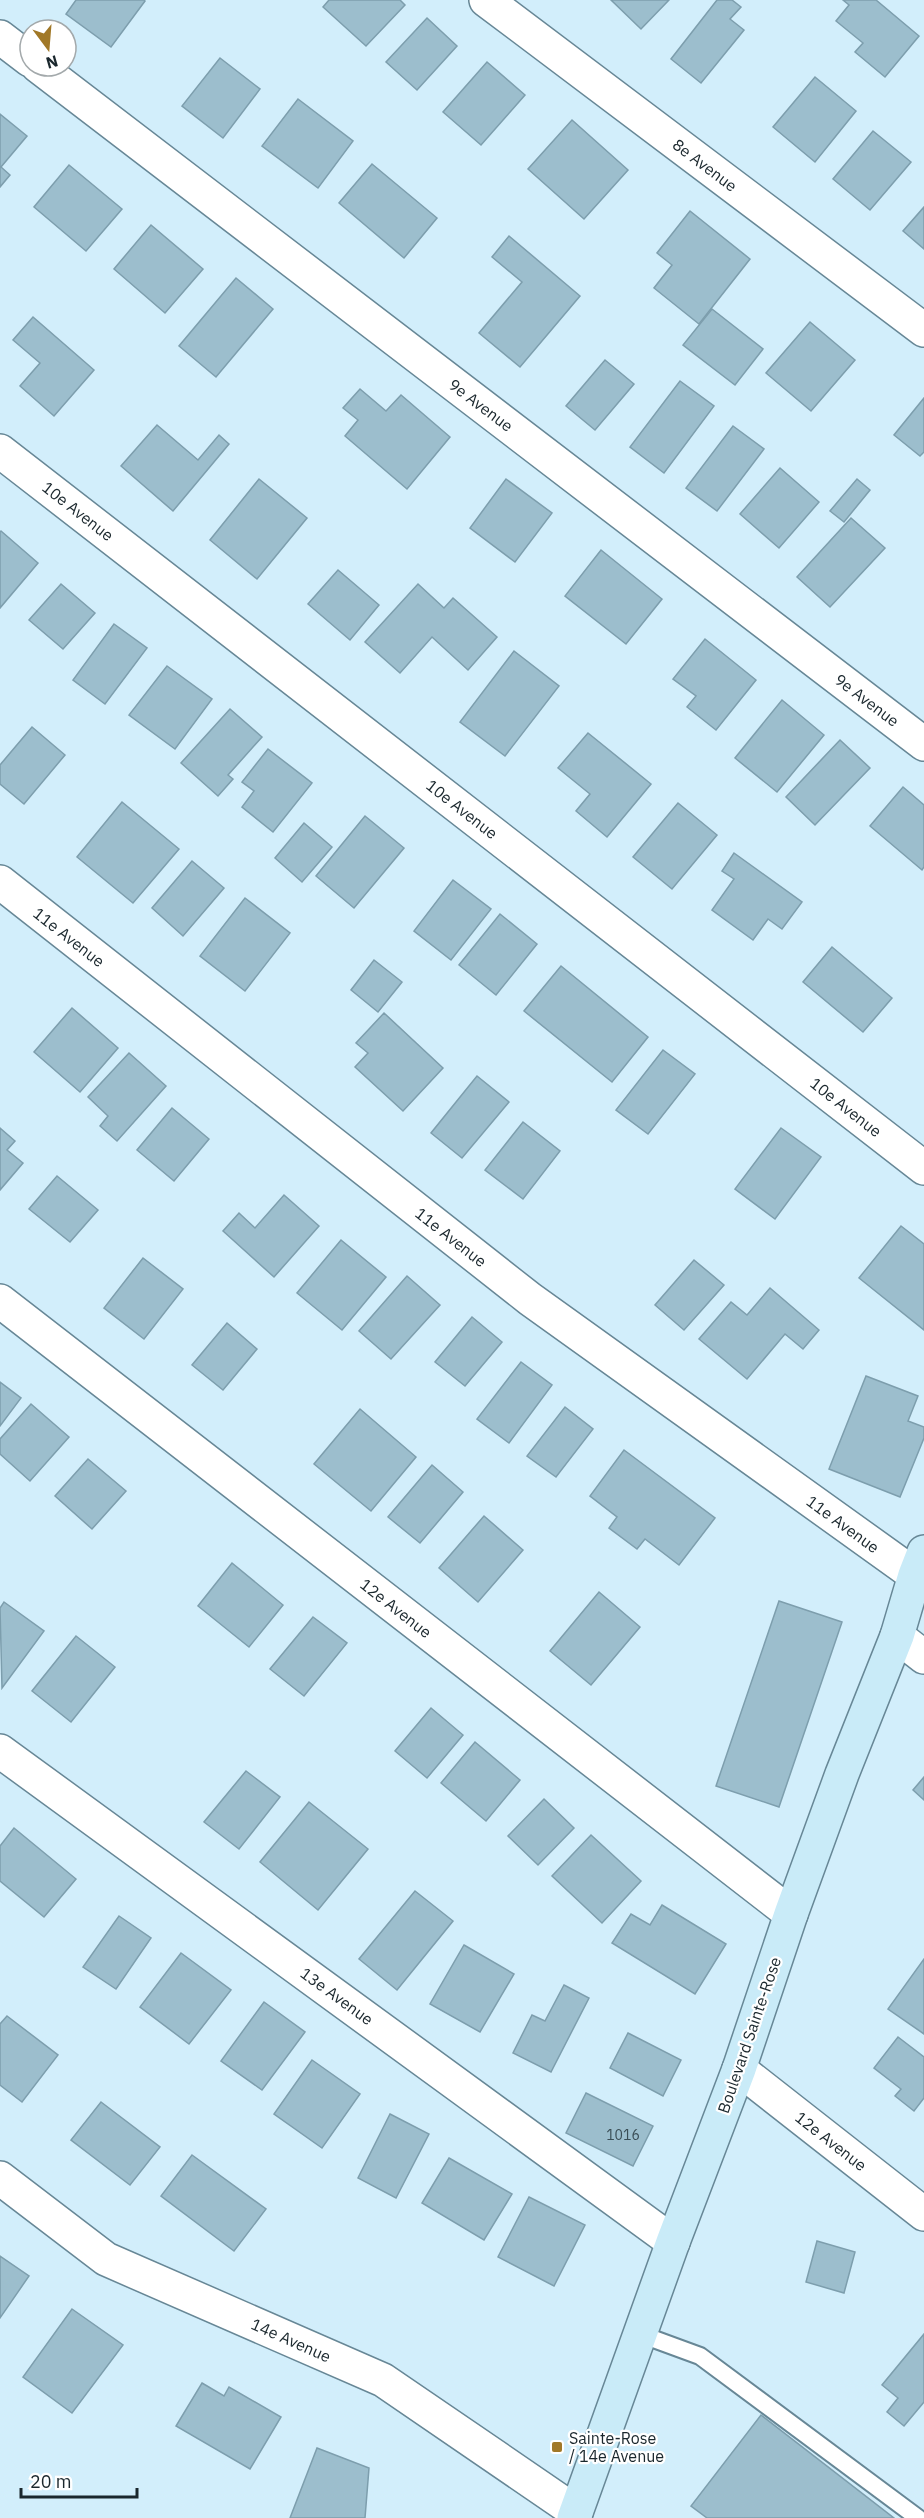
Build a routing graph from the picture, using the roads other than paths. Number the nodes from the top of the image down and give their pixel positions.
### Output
1 (486, 0) edge
2 (0, 37) edge
3 (18, 51) edge
4 (54, 78) edge
5 (924, 330) edge
6 (0, 451) edge
7 (924, 744) edge
8 (0, 882) edge
9 (924, 1168) edge
10 (0, 1301) edge
11 (919, 1564) edge
12 (897, 1636) junction
13 (924, 1657) edge
14 (0, 1751) edge
15 (791, 1914) junction
16 (739, 2068) junction
17 (0, 2178) edge
18 (924, 2214) edge
19 (673, 2242) junction
20 (640, 2334) junction
21 (579, 2516) edge
22 (918, 2518) edge

1 - 5 street, 8e Avenue
2 - 3 street
4 - 7 street, 9e Avenue
6 - 9 street, 10e Avenue
8 - 11 street, 11e Avenue
10 - 15 street, 12e Avenue
11 - 12 street, Boulevard Sainte-Rose
12 - 13 street
12 - 15 street, Boulevard Sainte-Rose
14 - 19 street, 13e Avenue
15 - 16 street, Boulevard Sainte-Rose
16 - 18 street, 12e Avenue
16 - 19 street, Boulevard Sainte-Rose
17 - 21 street, 14e Avenue
19 - 20 street, Boulevard Sainte-Rose
20 - 21 street, Boulevard Sainte-Rose
20 - 22 lane

